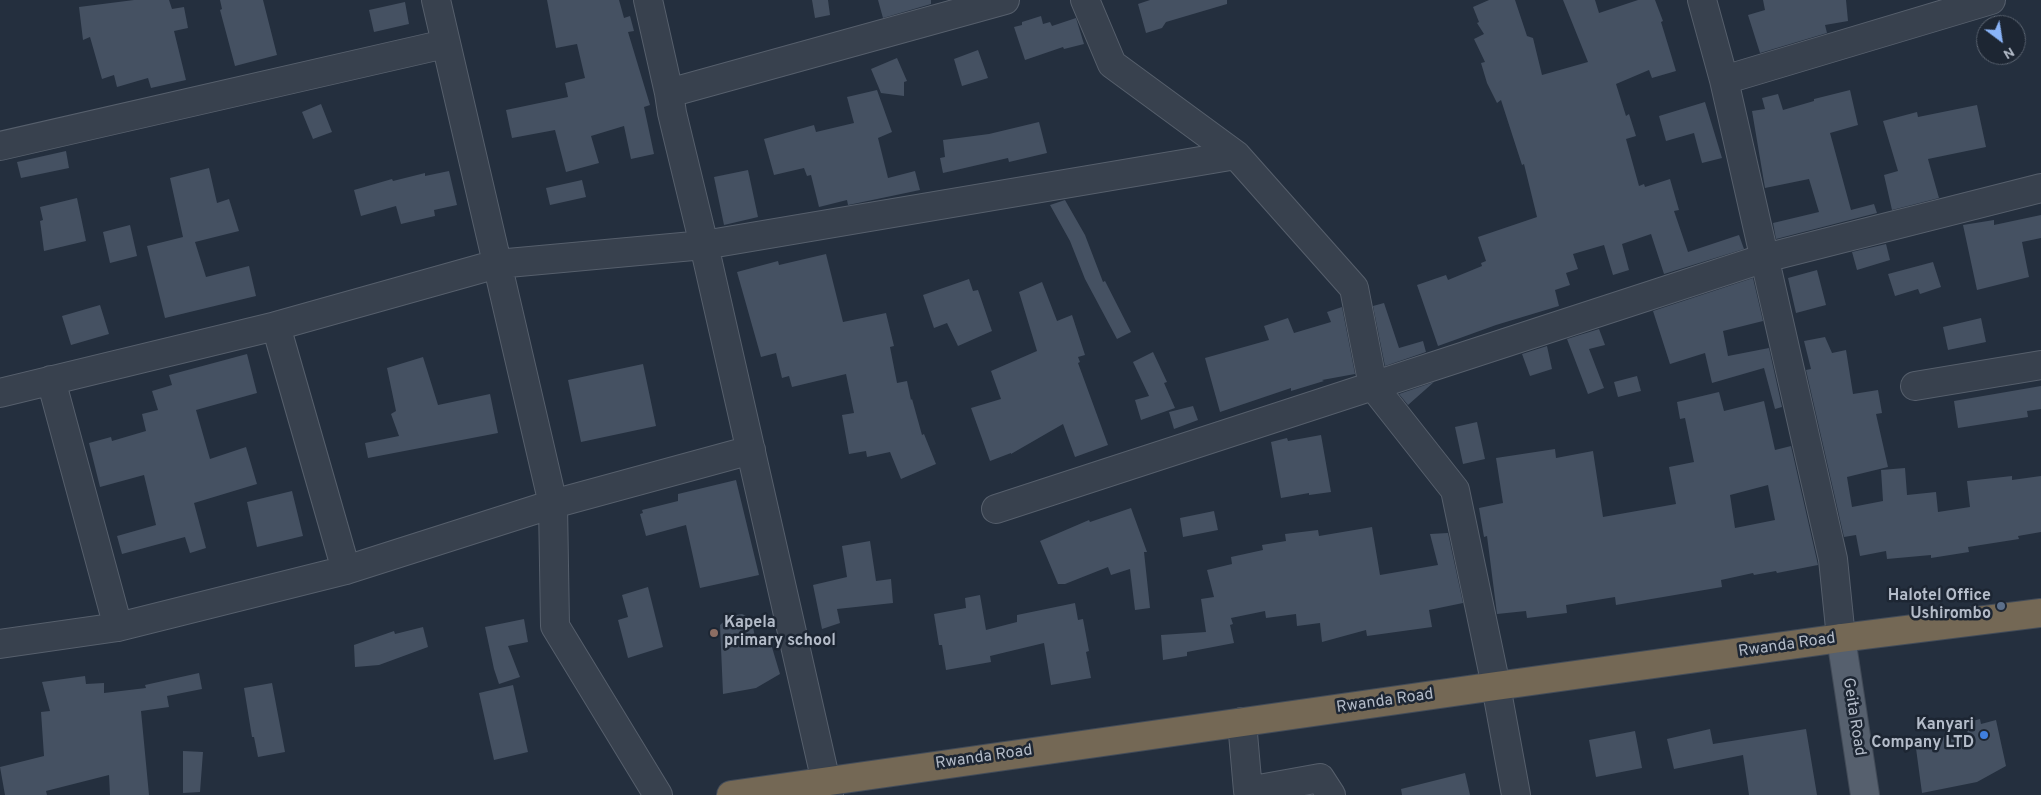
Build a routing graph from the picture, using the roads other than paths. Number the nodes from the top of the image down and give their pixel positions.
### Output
1 (436, 0) edge
2 (648, 0) edge
3 (1005, 0) edge
4 (1085, 0) edge
5 (1702, 0) edge
6 (1991, 0) edge
7 (445, 44) junction
8 (1724, 80) junction
9 (669, 94) junction
10 (0, 146) edge
11 (1236, 154) junction
12 (2041, 188) edge
13 (704, 245) junction
14 (1765, 258) junction
15 (497, 264) junction
16 (276, 326) junction
17 (2041, 365) edge
18 (51, 380) junction
19 (1373, 386) junction
20 (1915, 386) dead end
21 (0, 393) edge
22 (751, 450) junction
23 (553, 504) junction
24 (996, 509) dead end
25 (346, 570) junction
26 (2041, 613) edge
27 (118, 627) junction
28 (1841, 638) junction
29 (0, 644) edge
30 (1496, 686) junction
31 (1242, 722) junction
32 (827, 788) edge
33 (658, 795) edge
34 (731, 795) edge
35 (1331, 795) edge
36 (1516, 795) edge
37 (1865, 795) edge

1 - 7 street
2 - 9 street
3 - 9 street
4 - 11 street
5 - 8 street
6 - 8 street
7 - 10 street
7 - 15 street
8 - 14 street
9 - 13 street
11 - 13 street
11 - 19 street
12 - 14 street
13 - 15 street
13 - 22 street
14 - 19 street
14 - 28 street
15 - 16 street
15 - 23 street
16 - 18 street
16 - 25 street
17 - 20 street
18 - 21 street
18 - 27 street
19 - 24 street
19 - 30 street
22 - 23 street
22 - 32 street
23 - 25 street
23 - 33 street
25 - 27 street
26 - 28 highway, Rwanda Road
27 - 29 street
28 - 30 highway, Rwanda Road
28 - 37 main road, Geita Road
30 - 31 highway, Rwanda Road
30 - 36 street
31 - 32 highway, Rwanda Road
31 - 35 street
32 - 34 highway, Rwanda Road

